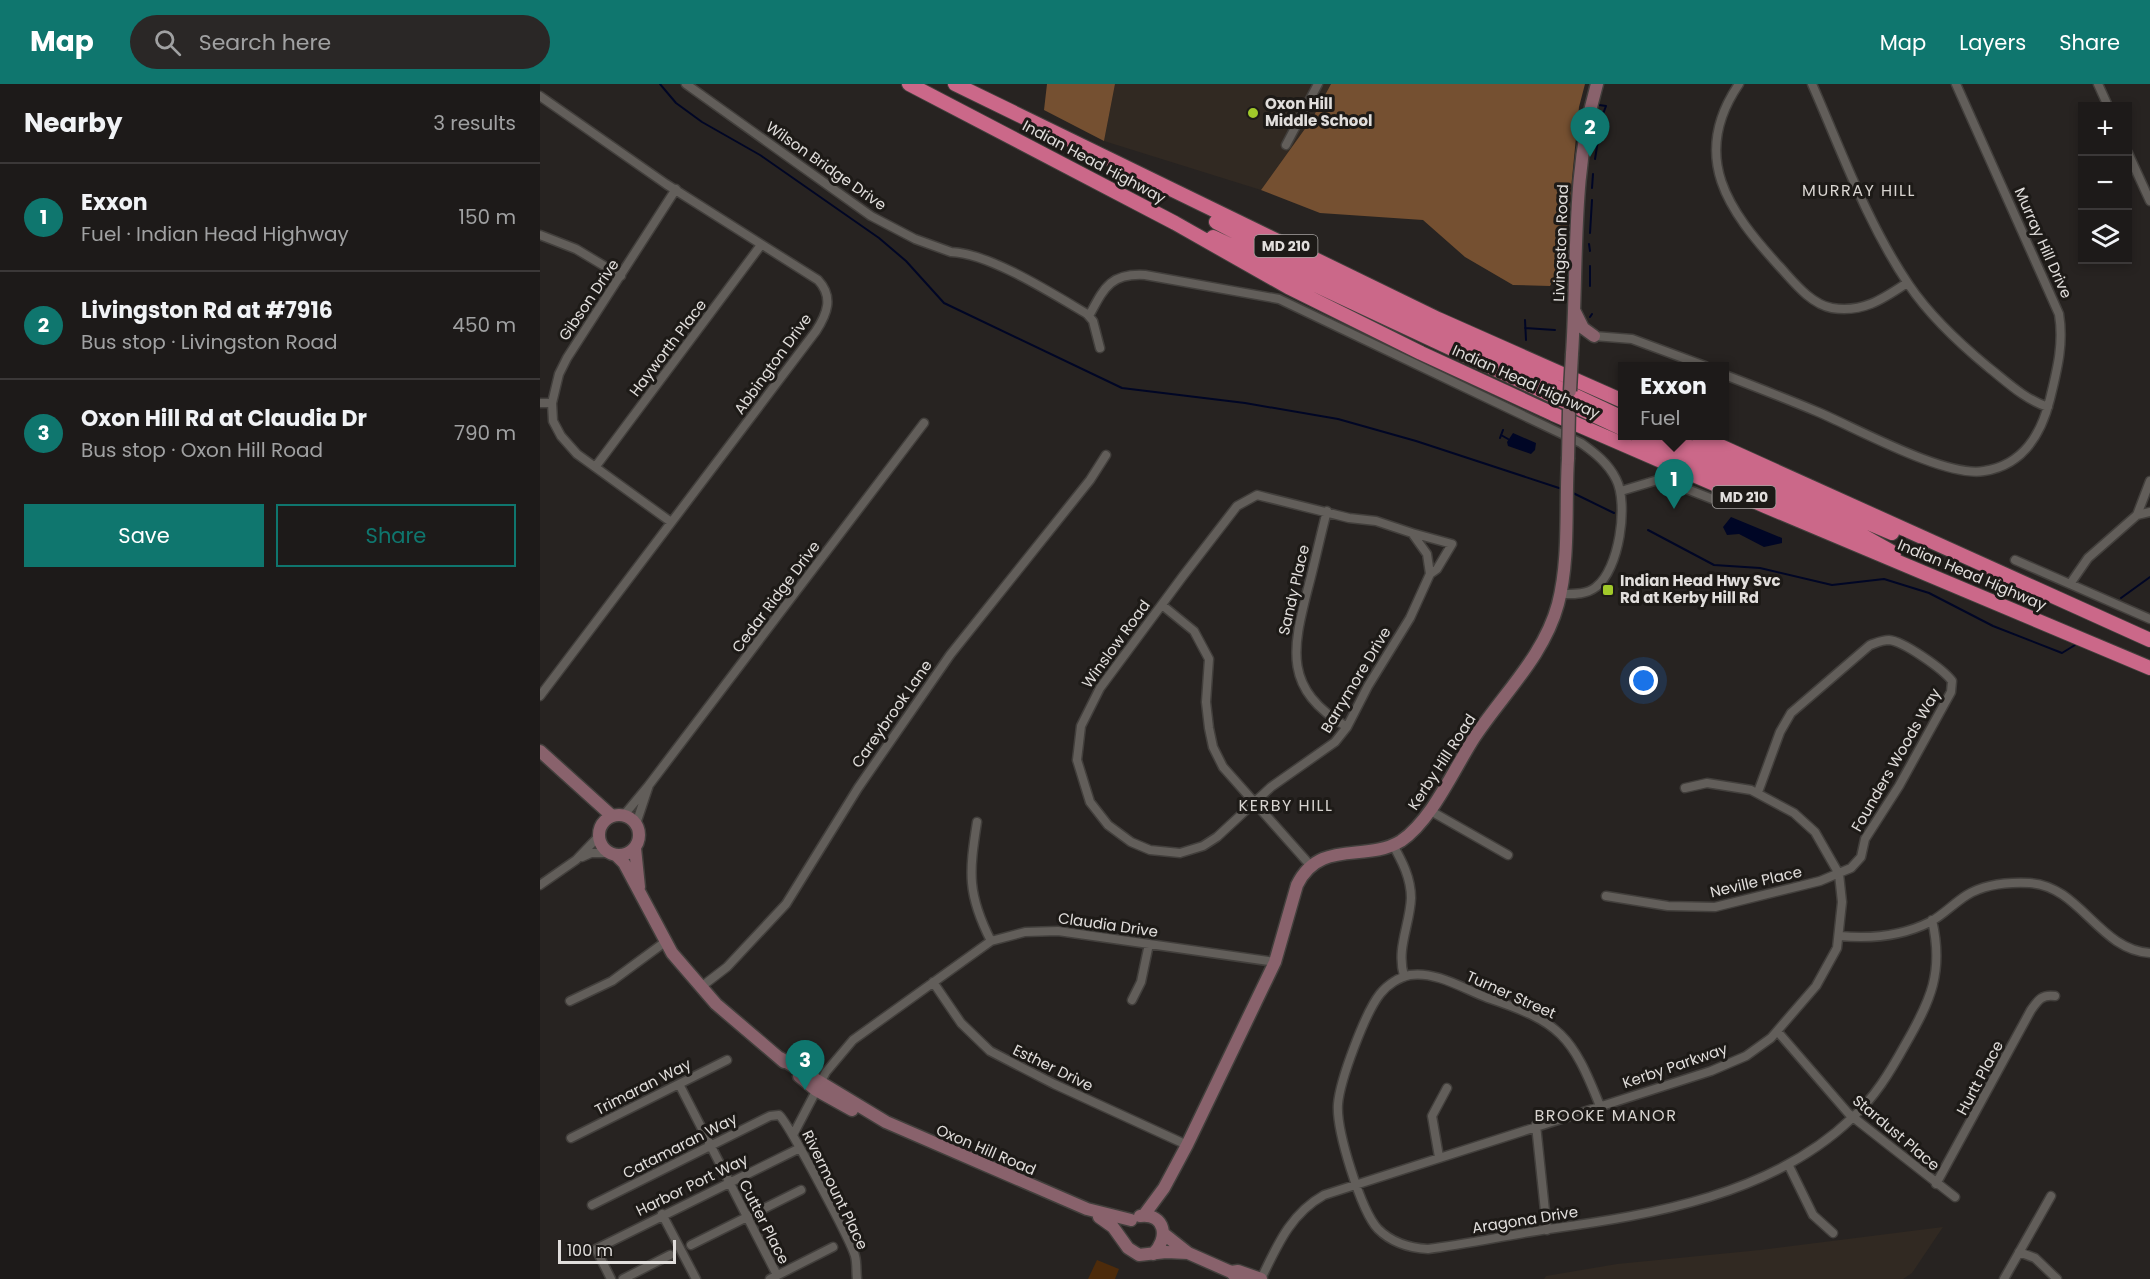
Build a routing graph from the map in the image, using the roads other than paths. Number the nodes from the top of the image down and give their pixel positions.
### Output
1 (686, 84) edge
2 (909, 84) edge
3 (955, 84) edge
4 (1318, 84) edge
5 (1597, 84) edge
6 (1739, 84) edge
7 (1812, 84) edge
8 (1956, 84) edge
9 (2098, 84) edge
10 (540, 96) edge
11 (2106, 102) edge
12 (1286, 145) dead end
13 (2128, 156) edge
14 (1116, 164) junction
15 (676, 189) junction
16 (2150, 201) edge
17 (1174, 223) junction
18 (540, 236) edge
19 (761, 245) junction
20 (621, 276) junction
21 (1908, 283) junction
22 (1573, 307) junction
23 (1089, 316) junction
24 (1594, 336) junction
25 (1100, 348) dead end
26 (1572, 354) junction
27 (1694, 362) edge
28 (1729, 377) edge
29 (1618, 399) edge
30 (1570, 401) junction
31 (552, 403) junction
32 (540, 404) edge
33 (2048, 407) junction
34 (1618, 416) edge
35 (924, 423) dead end
36 (1618, 426) edge
37 (1648, 440) edge
38 (1675, 440) edge
39 (1709, 440) edge
40 (1106, 455) dead end
41 (596, 466) junction
42 (2150, 481) edge
43 (1621, 491) junction
44 (1715, 500) dead end
45 (1327, 511) junction
46 (2150, 512) edge
47 (2137, 515) junction
48 (671, 522) junction
49 (1412, 533) junction
50 (1452, 544) joint
51 (2015, 560) dead end
52 (1430, 574) junction
53 (1935, 578) junction
54 (2070, 584) junction
55 (2034, 588) junction
56 (1560, 594) junction
57 (1162, 604) junction
58 (2150, 619) edge
59 (2150, 640) edge
60 (2150, 668) edge
61 (540, 696) edge
62 (1347, 727) junction
63 (540, 751) edge
64 (649, 785) junction
65 (1685, 788) dead end
66 (1758, 792) junction
67 (585, 794) junction
68 (1254, 802) junction
69 (1429, 810) junction
70 (618, 815) junction
71 (977, 822) dead end
72 (636, 824) junction
73 (599, 833) junction
74 (1393, 845) junction
75 (635, 848) junction
76 (613, 854) junction
77 (1508, 855) dead end
78 (576, 860) junction
79 (1311, 866) junction
80 (1839, 874) junction
81 (540, 885) edge
82 (639, 891) junction
83 (1606, 896) dead end
84 (1932, 920) junction
85 (1840, 936) junction
86 (991, 941) junction
87 (665, 942) junction
88 (1149, 944) junction
89 (2150, 953) edge
90 (1275, 962) junction
91 (1404, 976) junction
92 (933, 982) junction
93 (701, 987) junction
94 (2055, 996) dead end
95 (1132, 1000) dead end
96 (570, 1001) dead end
97 (1778, 1032) junction
98 (727, 1060) dead end
99 (679, 1084) junction
100 (818, 1086) junction
101 (1447, 1088) dead end
102 (1600, 1106) junction
103 (781, 1117) joint
104 (1853, 1118) junction
105 (1536, 1125) junction
106 (793, 1135) junction
107 (571, 1138) dead end
108 (1187, 1145) junction
109 (710, 1146) junction
110 (800, 1148) junction
111 (1439, 1157) junction
112 (1788, 1164) junction
113 (729, 1181) junction
114 (1356, 1183) junction
115 (1936, 1184) junction
116 (1164, 1188) junction
117 (801, 1190) dead end
118 (2051, 1196) dead end
119 (1955, 1197) dead end
120 (592, 1205) dead end
121 (1087, 1209) junction
122 (662, 1214) junction
123 (1144, 1215) junction
124 (747, 1217) junction
125 (1131, 1220) junction
126 (1159, 1221) junction
127 (1547, 1230) junction
128 (1833, 1233) dead end
129 (1164, 1234) junction
130 (1124, 1242) junction
131 (691, 1245) dead end
132 (833, 1247) dead end
133 (2019, 1252) junction
134 (1188, 1253) junction
135 (1153, 1254) junction
136 (670, 1256) dead end
137 (1234, 1276) edge
138 (773, 1277) edge
139 (611, 1279) edge
140 (623, 1279) edge
141 (696, 1279) edge
142 (857, 1279) edge
143 (1261, 1279) edge
144 (2004, 1279) edge
145 (2057, 1279) edge

1 - 23 street, Wilson Bridge Drive
2 - 17 highway, Indian Head Highway / MD 210
3 - 14 highway, Indian Head Highway / MD 210
4 - 12 street
5 - 22 main road, Livingston Road
6 - 21 street
7 - 21 street
8 - 33 street, Murray Hill Drive
9 - 11 street
10 - 15 street, Abbington Drive
13 - 16 street
14 - 29 highway, Indian Head Highway / MD 210
14 - 30 highway
15 - 19 street, Abbington Drive
15 - 20 street, Gibson Drive
17 - 30 highway
17 - 53 highway, Indian Head Highway / MD 210
18 - 20 street
19 - 41 street, Hayworth Place
19 - 48 street, Abbington Drive
20 - 31 street, Gibson Drive
21 - 33 street
22 - 24 main road
22 - 26 main road, Livingston Road
23 - 25 street
23 - 43 street
24 - 26 main road
24 - 27 street
26 - 30 main road, Livingston Road, bridge
28 - 33 street, Murray Hill Drive
30 - 34 highway
30 - 36 highway
30 - 56 main road, Kerby Hill Road, bridge
31 - 32 street
31 - 41 street, Gibson Drive
35 - 64 street, Cedar Ridge Drive
37 - 53 highway
38 - 55 highway
39 - 55 highway, Indian Head Highway / MD 210
40 - 93 street, Careybrook Lane
41 - 48 street, Gibson Drive
42 - 47 street
43 - 44 street
43 - 56 street
45 - 49 street, Winslow Road
45 - 57 street, Winslow Road
45 - 62 street, Sandy Place
46 - 47 street
47 - 54 street
48 - 61 street, Abbington Drive
49 - 50 street, Winslow Road
49 - 52 street
50 - 52 street, Barrymore Drive
51 - 54 street
52 - 62 street, Barrymore Drive
53 - 60 highway, Indian Head Highway / MD 210
54 - 58 street
55 - 59 highway, Indian Head Highway / MD 210
56 - 69 main road, Kerby Hill Road
57 - 68 street
57 - 68 street, Winslow Road
62 - 68 street, Barrymore Drive
63 - 67 main road
64 - 70 street, Cedar Ridge Drive
64 - 72 street, Cedar Ridge Drive
65 - 66 street, Kerby Parkway
66 - 80 street, Kerby Parkway
66 - 80 street, Founders Woods Way
67 - 70 main road
67 - 73 main road
68 - 79 street
69 - 74 main road, Kerby Hill Road
69 - 77 street
70 - 72 main road
70 - 73 main road
71 - 86 street
72 - 75 main road
73 - 76 main road
73 - 78 street
74 - 79 main road, Kerby Hill Road
74 - 91 street
75 - 76 main road
75 - 82 main road, Oxon Hill Road
76 - 78 street
76 - 82 main road, Oxon Hill Road
78 - 81 street
79 - 90 main road
80 - 83 street, Neville Place
80 - 85 street, Kerby Parkway
82 - 87 main road, Oxon Hill Road
84 - 85 street
84 - 89 street
84 - 104 street, Aragona Drive
85 - 97 street, Kerby Parkway
86 - 88 street, Claudia Drive
86 - 92 street, Claudia Drive
87 - 93 main road, Oxon Hill Road
87 - 96 street
88 - 90 street, Claudia Drive
88 - 95 street
90 - 108 main road
91 - 102 street, Turner Street
91 - 114 street, Aragona Drive
92 - 100 street, Claudia Drive
92 - 108 street, Esther Drive
93 - 100 main road, Oxon Hill Road
94 - 115 street, Hurtt Place
97 - 102 street, Kerby Parkway
97 - 104 street, Stardust Place
98 - 99 street, Trimaran Way
99 - 107 street, Trimaran Way
99 - 109 street, Cutter Place
100 - 106 street, Claudia Drive
100 - 121 main road, Oxon Hill Road
101 - 111 street
102 - 105 street, Kerby Parkway
103 - 106 street, Rivermount Place
103 - 109 street, Catamaran Way
104 - 112 street, Aragona Drive
104 - 115 street, Stardust Place
105 - 111 street, Kerby Parkway
105 - 127 street
106 - 110 street, Rivermount Place
108 - 116 main road
109 - 113 street, Cutter Place
109 - 120 street, Catamaran Way
110 - 113 street, Harbor Port Way
110 - 142 street, Rivermount Place
111 - 114 street, Kerby Parkway
112 - 127 street, Aragona Drive
112 - 128 street
113 - 122 street, Harbor Port Way
113 - 124 street, Cutter Place
114 - 127 street, Aragona Drive
114 - 143 street, Kerby Parkway
115 - 119 street, Stardust Place
116 - 123 main road
116 - 126 main road
117 - 124 street
118 - 133 street
121 - 125 main road, Oxon Hill Road
121 - 130 main road, Oxon Hill Road
122 - 139 street, Harbor Port Way
122 - 141 street
123 - 125 main road
123 - 126 main road
124 - 131 street
124 - 138 street, Cutter Place
125 - 130 main road
126 - 129 main road
129 - 134 main road
129 - 135 main road
130 - 135 main road
132 - 138 street
133 - 144 street
133 - 145 street
134 - 135 main road
134 - 137 main road
136 - 140 street
137 - 143 main road

